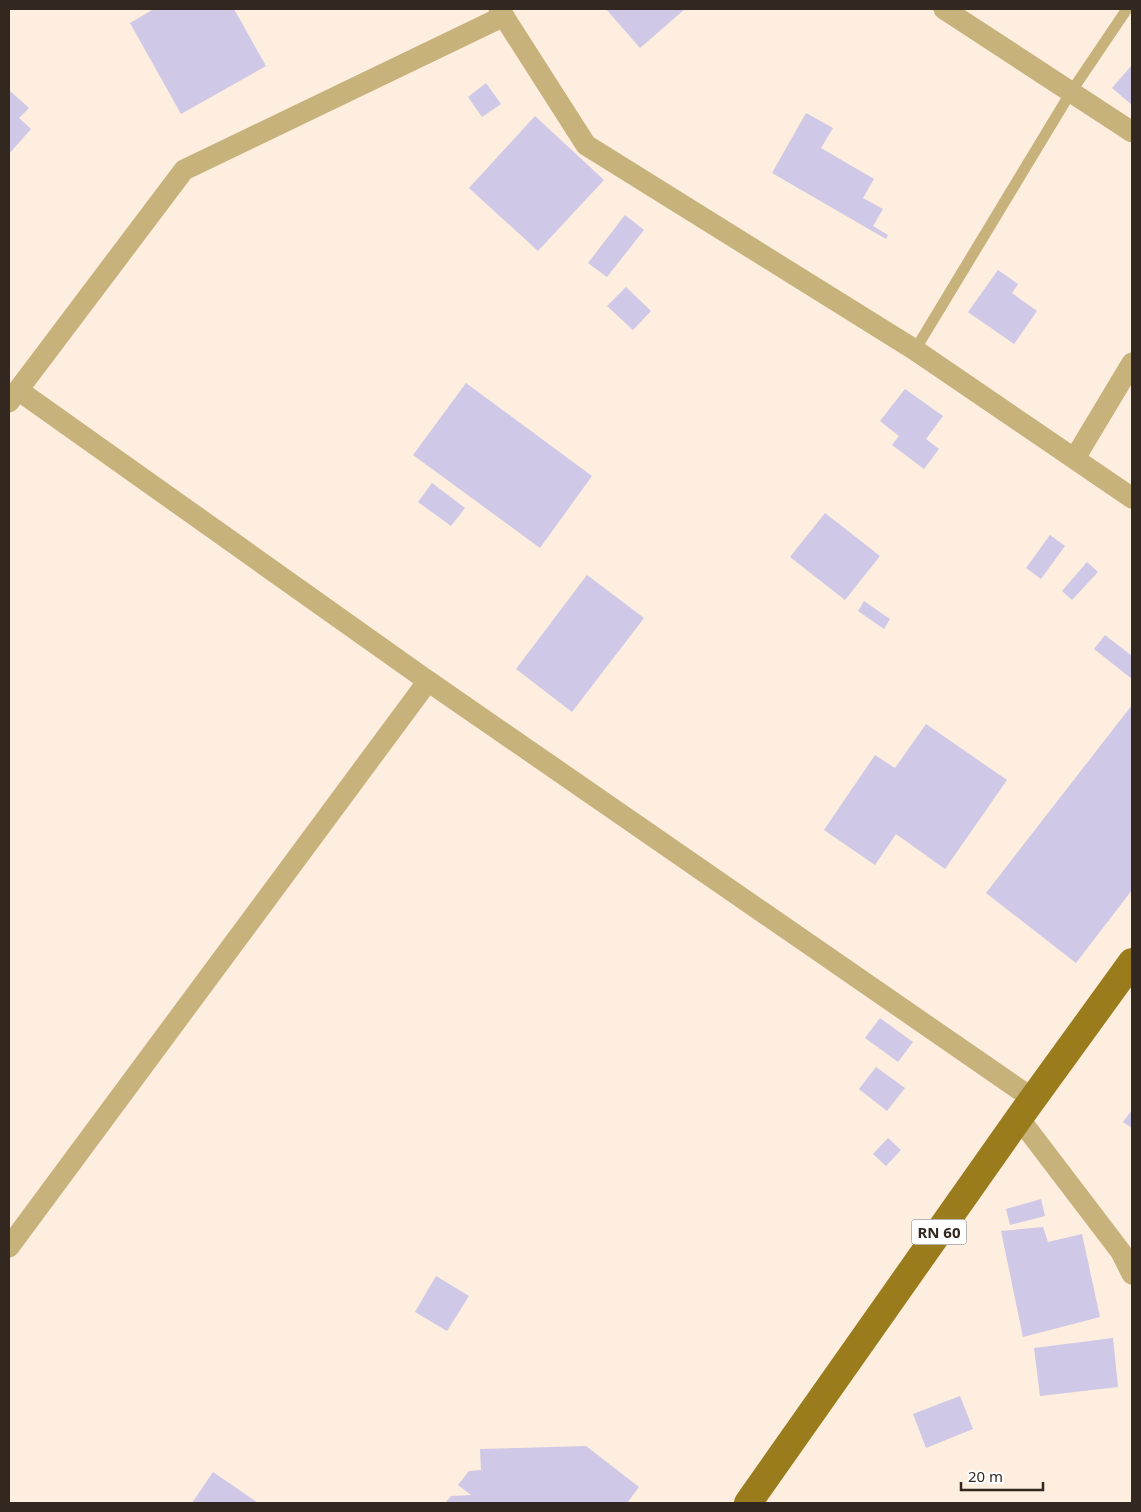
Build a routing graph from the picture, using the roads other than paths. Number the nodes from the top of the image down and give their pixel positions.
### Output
1 (944, 9) edge
2 (1127, 9) edge
3 (501, 12) edge
4 (1072, 92) junction
5 (1132, 132) edge
6 (915, 350) junction
7 (1132, 363) edge
8 (14, 396) edge
9 (1074, 458) junction
10 (1132, 498) edge
11 (428, 681) junction
12 (1132, 962) edge
13 (1026, 1109) junction
14 (9, 1247) edge
15 (1132, 1274) edge
16 (748, 1503) edge

1 - 4 street
2 - 4 lane
3 - 6 street
3 - 8 street
4 - 5 street
4 - 6 lane
6 - 9 street
7 - 9 street
8 - 11 street
9 - 10 street
11 - 13 street
11 - 14 street
12 - 13 main road, RN 60
13 - 15 street
13 - 16 main road, RN 60

